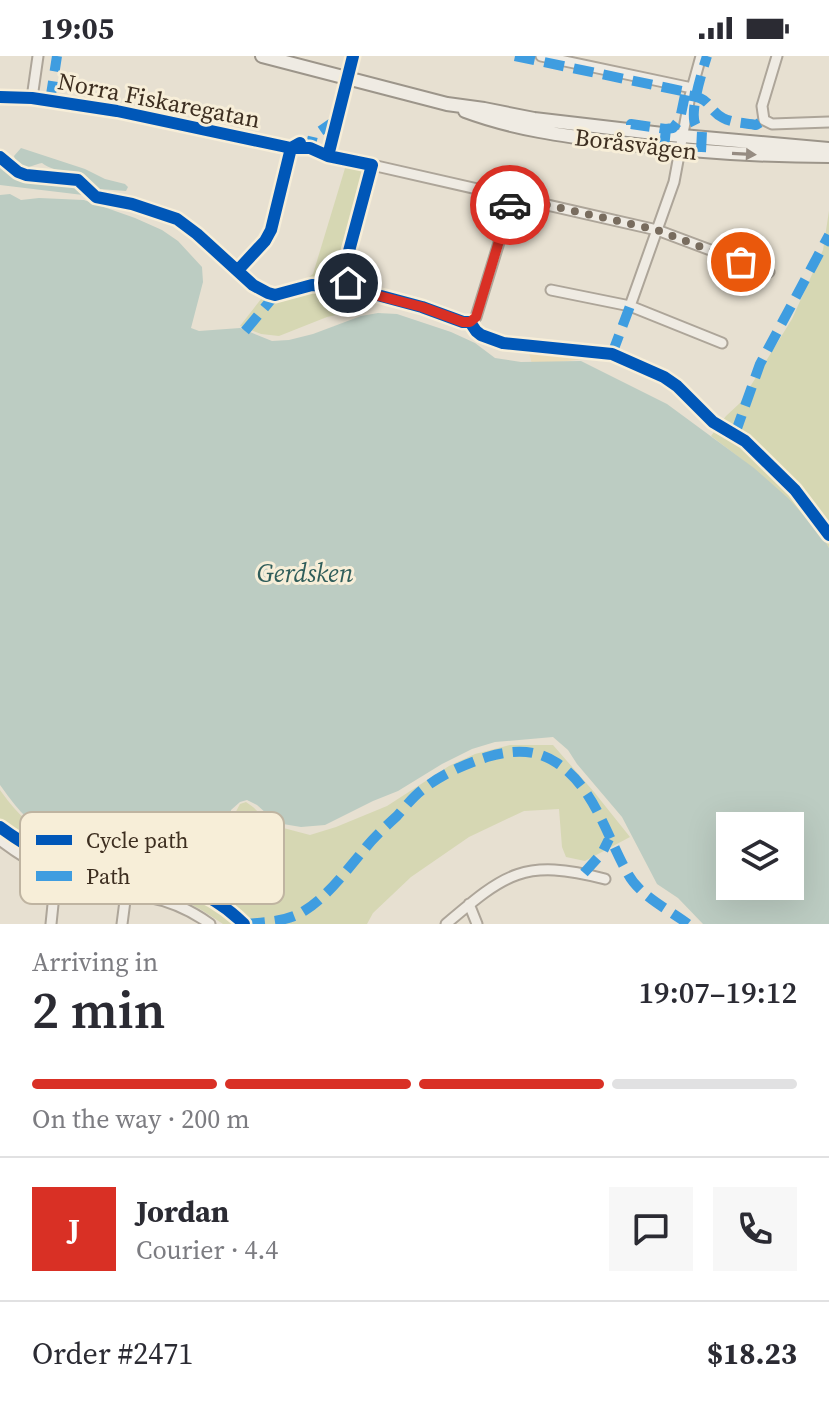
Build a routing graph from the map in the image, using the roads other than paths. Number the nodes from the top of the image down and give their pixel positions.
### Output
1 (38, 56) edge
2 (262, 56) edge
3 (541, 56) edge
4 (701, 56) edge
5 (777, 56) edge
6 (692, 88) junction
7 (0, 97) edge
8 (32, 98) junction
9 (447, 104) junction
10 (829, 122) edge
11 (683, 135) junction
12 (310, 148) dead end
13 (829, 149) edge
14 (680, 150) junction
15 (829, 156) edge
16 (513, 197) junction
17 (657, 230) junction
18 (769, 272) dead end
19 (551, 290) dead end
20 (630, 306) junction
21 (722, 343) dead end
22 (0, 840) edge
23 (20, 854) edge
24 (605, 879) dead end
25 (53, 904) edge
26 (125, 904) edge
27 (173, 904) edge
28 (469, 904) junction
29 (207, 923) edge
30 (51, 924) edge
31 (122, 924) edge
32 (446, 924) edge
33 (477, 924) edge

1 - 8 street
2 - 9 main road, Boråsvägen
3 - 6 street
4 - 6 street
5 - 10 street
6 - 11 street
7 - 8 street, Norra Fiskaregatan
8 - 12 street, Norra Fiskaregatan
9 - 11 main road, Boråsvägen
9 - 14 main road, Boråsvägen
11 - 13 main road, Boråsvägen
11 - 14 street
14 -> 15 main road, Boråsvägen
14 - 17 street
16 - 16 street
16 - 17 street
17 - 18 street
17 - 20 street
19 - 20 street
20 - 21 street
22 - 23 street
24 - 28 street
25 - 30 street
26 - 31 street
27 - 29 street
28 - 32 street
28 - 33 street

